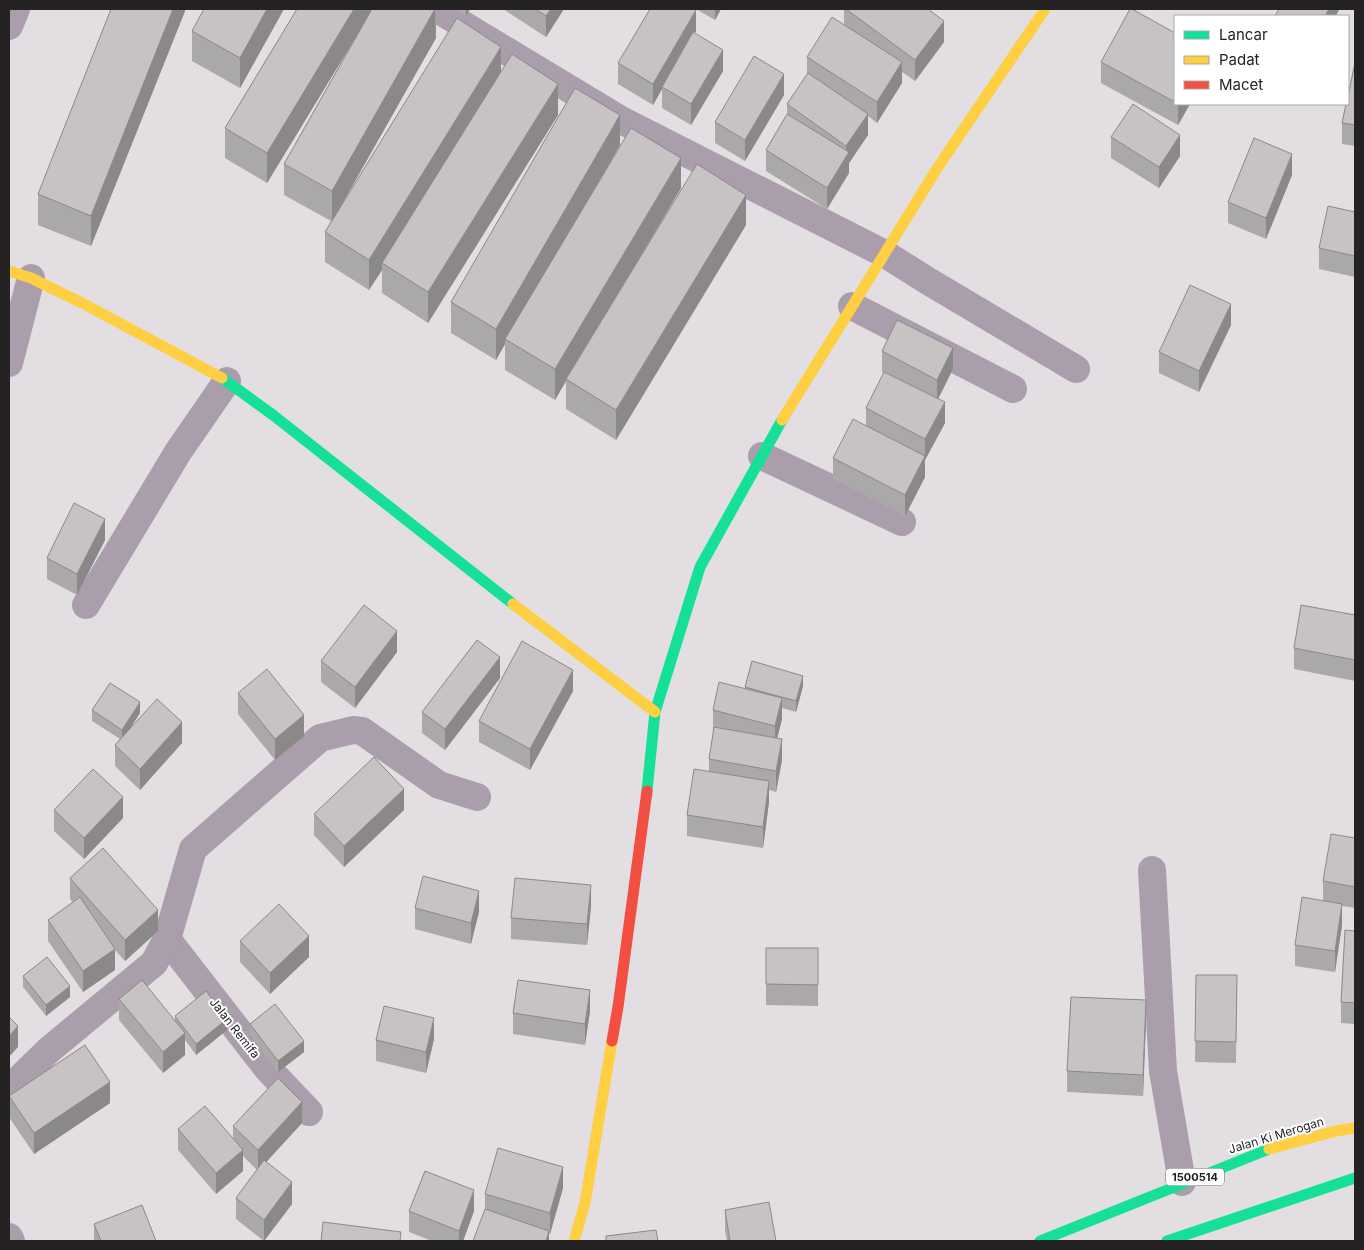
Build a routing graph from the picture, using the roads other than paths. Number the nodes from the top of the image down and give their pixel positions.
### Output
1 (16, 9) edge
2 (437, 9) edge
3 (1045, 9) edge
4 (9, 26) edge
5 (885, 254) junction
6 (20, 274) edge
7 (852, 306) junction
8 (9, 362) edge
9 (1076, 369) dead end
10 (227, 381) junction
11 (1013, 389) dead end
12 (762, 456) junction
13 (902, 522) dead end
14 (86, 605) dead end
15 (655, 712) junction
16 (477, 797) dead end
17 (1152, 870) dead end
18 (167, 939) junction
19 (9, 1089) edge
20 (309, 1112) dead end
21 (1355, 1128) edge
22 (1355, 1178) edge
23 (1182, 1182) junction
24 (9, 1237) edge
25 (11, 1241) edge
26 (574, 1241) edge
27 (1040, 1241) edge
28 (1167, 1241) edge

1 - 4 street
2 - 5 street
3 - 5 main road
5 - 7 main road
5 - 9 street
6 - 8 street
6 - 10 main road
7 - 11 street
7 - 12 main road
10 - 14 street
10 - 15 main road
12 - 13 street
12 - 15 main road
15 - 26 main road
16 - 18 street
17 - 23 street
18 - 19 street
18 - 20 street, Jalan Remifa
21 - 23 main road, Jalan Ki Merogan / 1500514
22 - 28 main road
23 - 27 main road, Jalan Ki Merogan / 1500514
24 - 25 street

